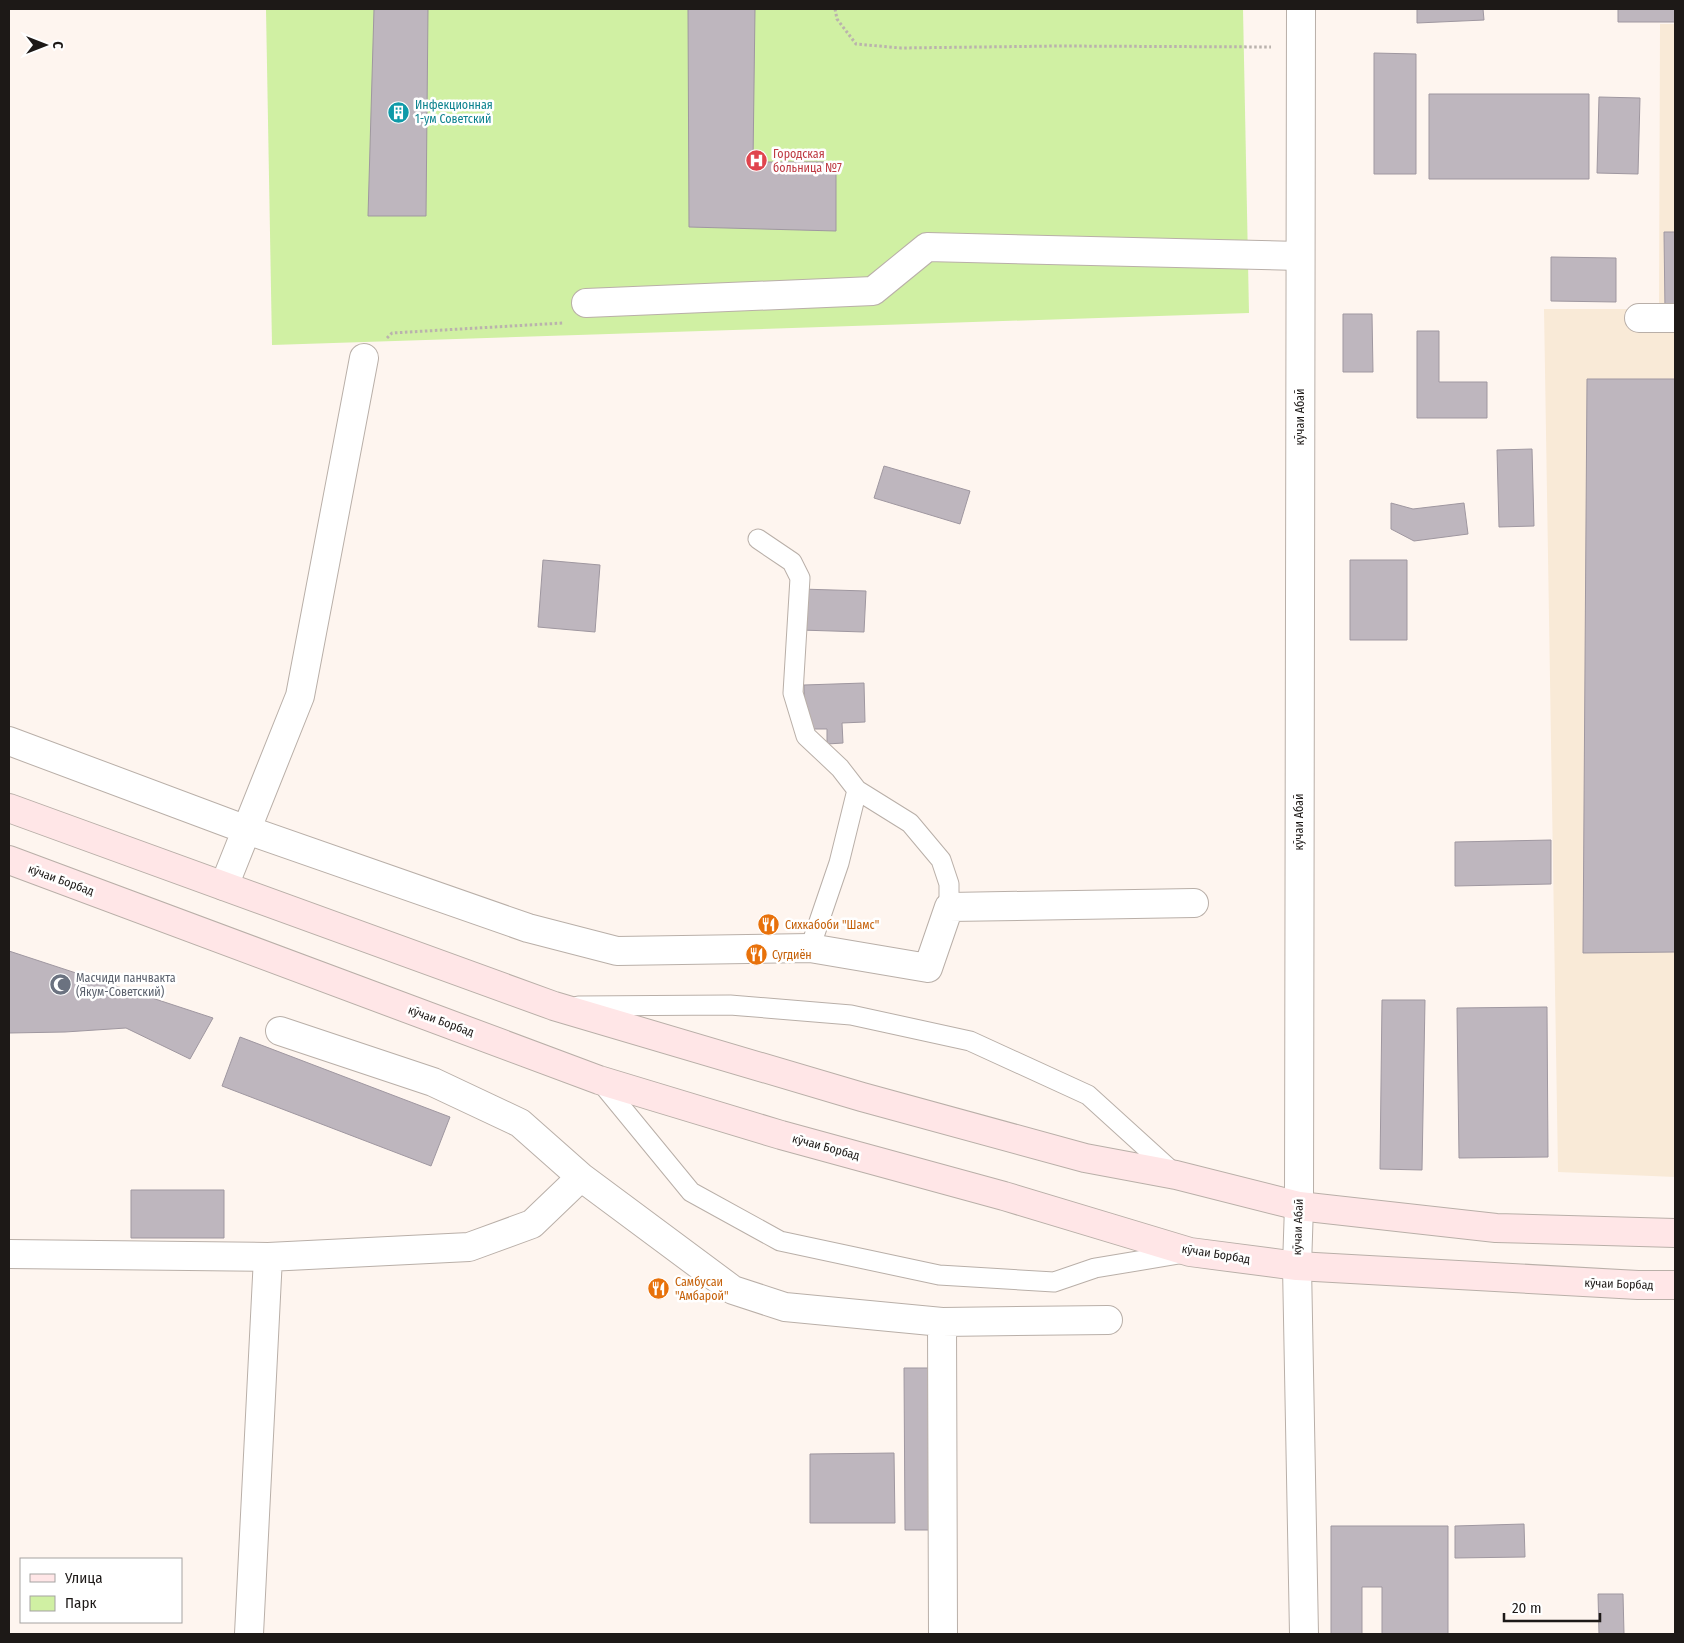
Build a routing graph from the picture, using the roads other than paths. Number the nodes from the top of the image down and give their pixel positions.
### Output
1 (1301, 9) edge
2 (1300, 256) junction
3 (586, 303) road end
4 (1639, 318) dead end
5 (1675, 318) edge
6 (364, 358) road end
7 (758, 539) dead end
8 (9, 741) edge
9 (857, 790) junction
10 (9, 808) edge
11 (246, 830) junction
12 (9, 860) edge
13 (224, 886) junction
14 (1194, 903) dead end
15 (948, 907) junction
16 (810, 948) junction
17 (554, 1006) junction
18 (280, 1030) dead end
19 (599, 1080) junction
20 (1176, 1174) junction
21 (581, 1177) junction
22 (1299, 1206) junction
23 (1675, 1233) edge
24 (1190, 1252) junction
25 (9, 1254) edge
26 (268, 1256) junction
27 (1296, 1266) junction
28 (1675, 1285) edge
29 (1108, 1320) dead end
30 (942, 1322) junction
31 (249, 1634) edge
32 (944, 1634) edge
33 (1304, 1634) edge

1 - 2 street, кӯчаи Абаӣ
2 - 3 street
2 - 22 street, кӯчаи Абаӣ
4 - 5 street
6 - 11 street
7 - 9 lane
8 - 11 street
9 - 15 lane
9 - 16 lane
10 - 13 main road
11 - 13 street
11 - 16 street
12 - 19 main road, кӯчаи Борбад
13 - 17 main road
14 - 15 street
15 - 16 street
17 - 20 main road
17 - 20 lane
18 - 21 street
19 - 24 main road, кӯчаи Борбад
19 - 24 lane
20 - 22 main road
21 - 26 street
21 - 30 street
22 - 23 main road
22 - 27 street, кӯчаи Абаӣ
24 - 27 main road, кӯчаи Борбад
25 - 26 street
26 - 31 street
27 - 28 main road, кӯчаи Борбад
27 - 33 street, кӯчаи Абаӣ
29 - 30 street
30 - 32 street

